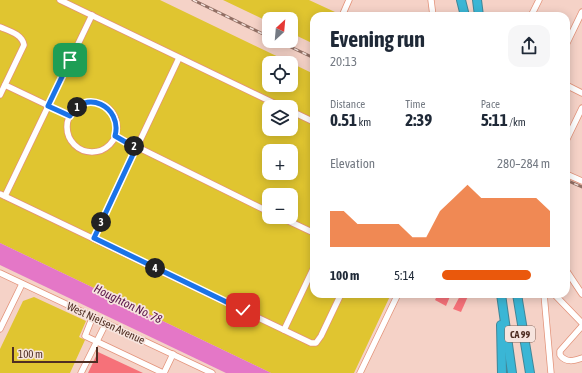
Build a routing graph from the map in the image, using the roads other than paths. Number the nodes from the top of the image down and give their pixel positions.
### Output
1 (60, 0) edge
2 (349, 0) edge
3 (431, 0) edge
4 (462, 0) edge
5 (478, 0) edge
6 (539, 0) edge
7 (344, 12) edge
8 (432, 12) edge
9 (464, 12) edge
10 (479, 12) edge
11 (533, 12) edge
12 (582, 12) edge
13 (92, 15) junction
14 (0, 27) edge
15 (570, 37) edge
16 (179, 58) junction
17 (5, 85) junction
18 (570, 87) edge
19 (582, 92) edge
20 (0, 95) edge
21 (267, 100) edge
22 (48, 106) junction
23 (582, 108) edge
24 (298, 114) edge
25 (70, 116) junction
26 (310, 120) edge
27 (570, 133) edge
28 (115, 136) junction
29 (136, 148) junction
30 (570, 176) edge
31 (582, 181) edge
32 (2, 195) edge
33 (262, 209) edge
34 (295, 224) edge
35 (310, 231) edge
36 (94, 238) junction
37 (0, 273) edge
38 (310, 275) edge
39 (570, 276) edge
40 (22, 284) junction
41 (582, 294) edge
42 (339, 298) edge
43 (397, 298) edge
44 (502, 298) edge
45 (516, 298) edge
46 (517, 298) edge
47 (544, 298) edge
48 (558, 298) edge
49 (93, 316) junction
50 (106, 323) junction
51 (1, 325) edge
52 (582, 325) edge
53 (284, 330) junction
54 (97, 342) junction
55 (548, 349) junction
56 (560, 350) junction
57 (173, 354) junction
58 (580, 360) edge
59 (81, 373) edge
60 (163, 373) edge
61 (212, 373) edge
62 (360, 373) edge
63 (502, 373) edge
64 (512, 373) edge
65 (525, 373) edge
66 (530, 373) edge
67 (551, 373) edge

1 - 13 street
2 - 7 street
3 - 8 street
4 - 9 highway
5 - 10 highway
6 - 11 street
12 - 15 street
13 - 16 street
13 - 22 street
14 - 17 street
16 - 21 street
16 - 29 street
17 - 20 street
17 - 22 street
18 - 19 street
22 - 25 street
22 - 32 street
23 - 27 street
24 - 26 street
25 - 28 street
25 - 28 street
28 - 29 street
29 - 33 street
29 - 36 street
30 - 31 street
32 - 36 street
34 - 35 street
36 - 53 street
37 - 40 street, West Nielsen Avenue
38 - 53 street
39 - 41 street
40 - 49 street, West Nielsen Avenue
40 - 51 street
42 - 53 street
43 - 62 street
44 - 63 highway
44 - 64 highway, CA 99
45 - 65 highway, CA 99
46 - 66 highway
47 - 55 street
48 - 52 street
49 - 50 street, West Nielsen Avenue
49 - 54 street
50 - 54 street
50 - 57 street, West Nielsen Avenue
52 - 56 street
54 - 59 street
54 - 60 street
55 - 56 street
55 - 67 street
56 - 58 street
57 - 60 street
57 - 61 street, West Nielsen Avenue

